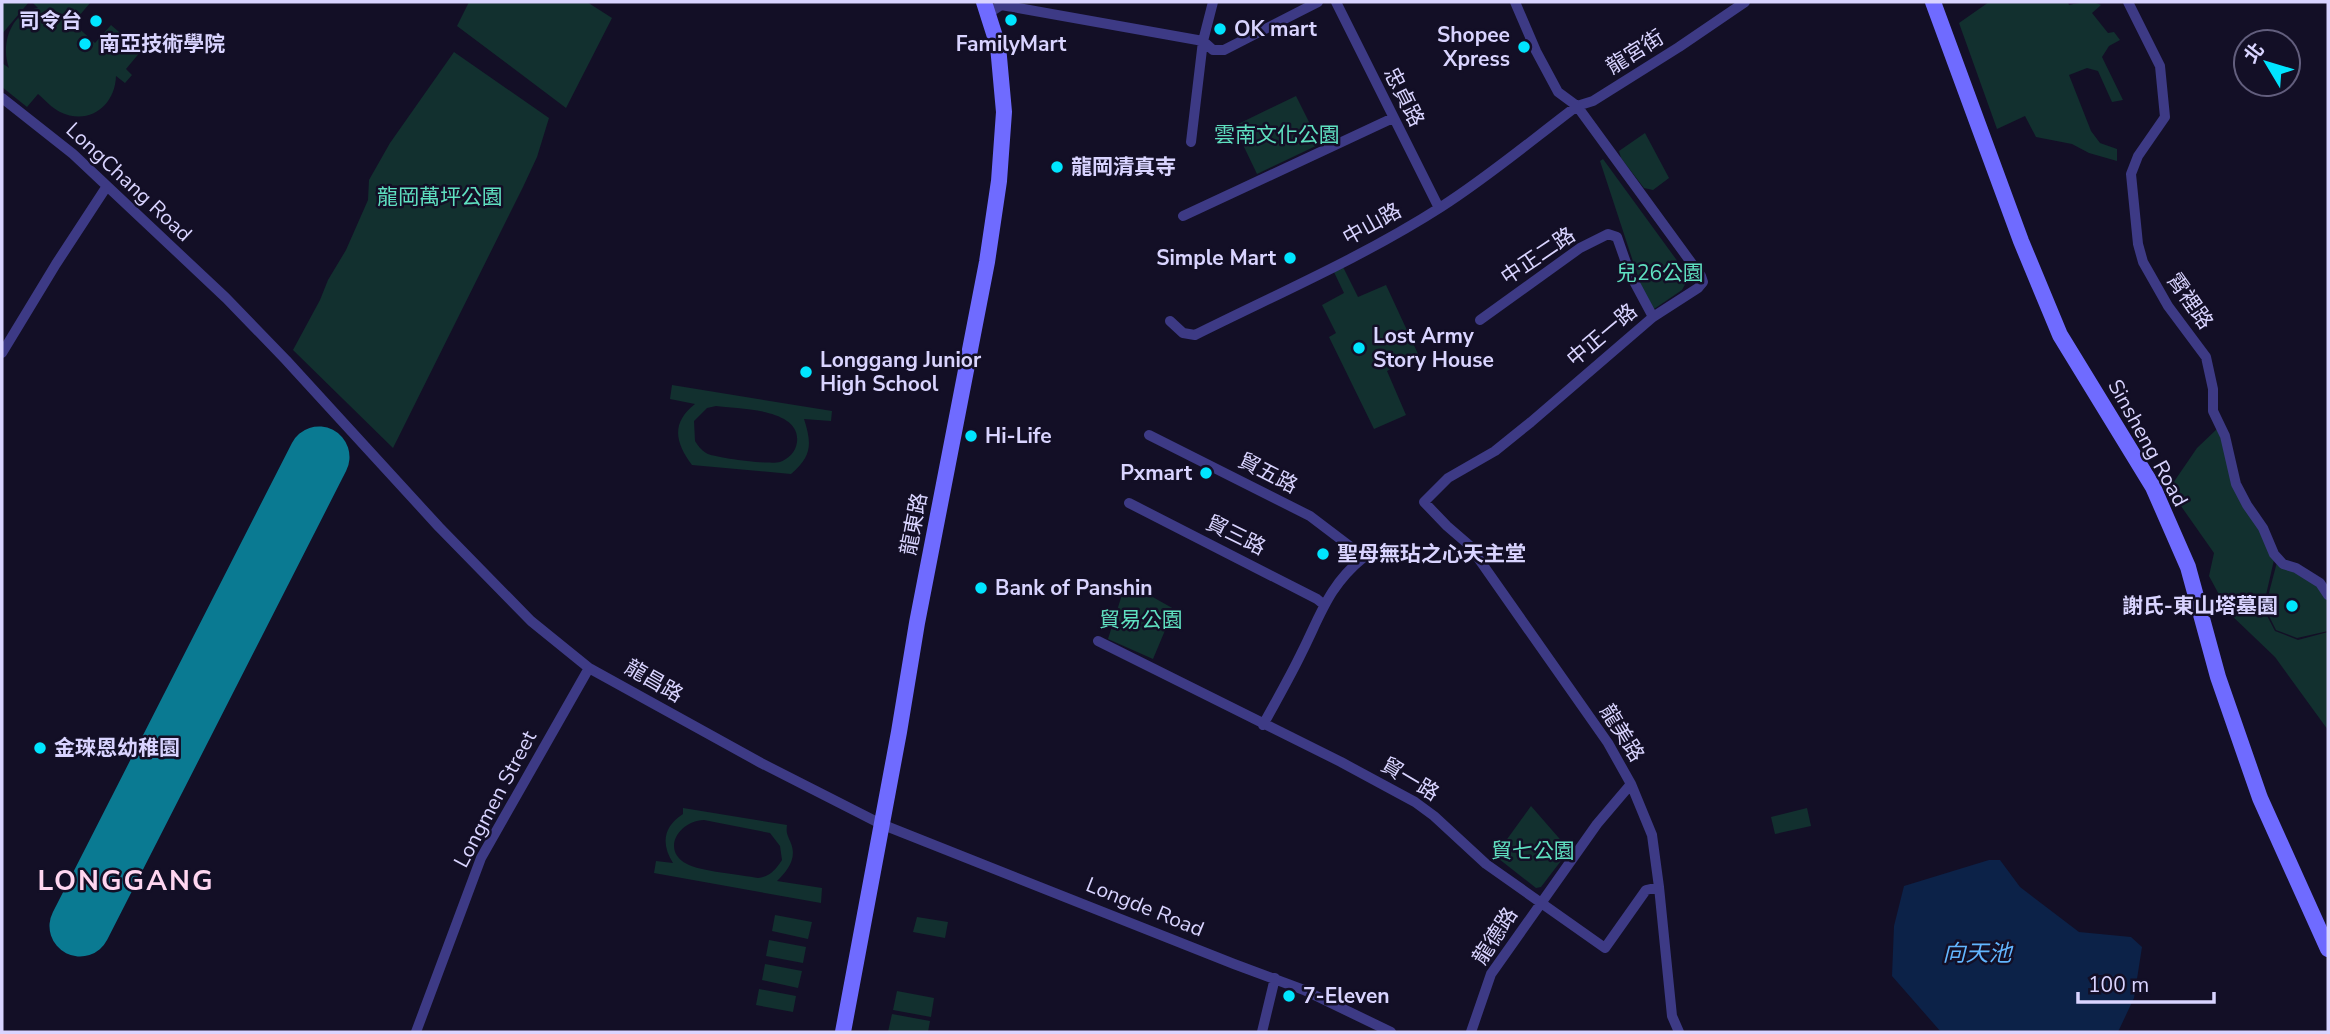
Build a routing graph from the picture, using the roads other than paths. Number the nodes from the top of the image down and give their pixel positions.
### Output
1 (1213, 2) edge
2 (1318, 2) edge
3 (1336, 2) edge
4 (1515, 2) edge
5 (1745, 2) edge
6 (1933, 2) edge
7 (2128, 2) edge
8 (987, 8) edge
9 (1203, 41) junction
10 (2, 98) edge
11 (1577, 106) junction
12 (1393, 118) junction
13 (1191, 142) dead end
14 (107, 186) junction
15 (1439, 208) junction
16 (1183, 216) dead end
17 (1653, 317) junction
18 (1480, 320) dead end
19 (1170, 321) dead end
20 (2, 353) edge
21 (1149, 435) dead end
22 (1424, 502) joint
23 (1129, 503) dead end
24 (439, 527) joint
25 (2328, 595) edge
26 (1323, 604) junction
27 (1097, 641) dead end
28 (589, 668) junction
29 (1263, 725) junction
30 (1631, 784) junction
31 (881, 824) junction
32 (1659, 887) junction
33 (1540, 902) junction
34 (2328, 949) edge
35 (1275, 978) junction
36 (416, 1032) edge
37 (843, 1032) edge
38 (1262, 1032) edge
39 (1391, 1032) edge
40 (1471, 1032) edge
41 (1679, 1032) edge

1 - 9 street
2 - 9 street
3 - 12 street, 忠貞路
4 - 11 street
5 - 11 street, 龍宮街
6 - 34 street, Sinsheng Road
7 - 25 street, 霄裡路
8 - 9 street
8 - 31 street, 龍東路
9 - 13 street
10 - 14 street, LongChang Road
11 - 15 street, 中山路
11 - 17 street, 中正一路
12 - 15 street, 忠貞路
12 - 16 street
14 - 20 street
14 - 24 street, LongChang Road
15 - 19 street, 中山路
17 - 18 street, 中正二路
17 - 22 street, 中正一路
21 - 26 street, 貿五路
22 - 30 street, 龍美路
23 - 26 street, 貿三路
24 - 28 street, 龍昌路
26 - 29 street
27 - 29 street, 貿一路
28 - 31 street, 龍昌路
28 - 36 street, Longmen Street
29 - 33 street, 貿一路
30 - 32 street, 龍美路
30 - 33 street, 龍德路
31 - 35 street, Longde Road
31 - 37 street, 龍東路
32 - 33 street, 貿一路
32 - 41 street, 龍美路
33 - 40 street, 龍德路
35 - 38 street
35 - 39 street, Longde Road

